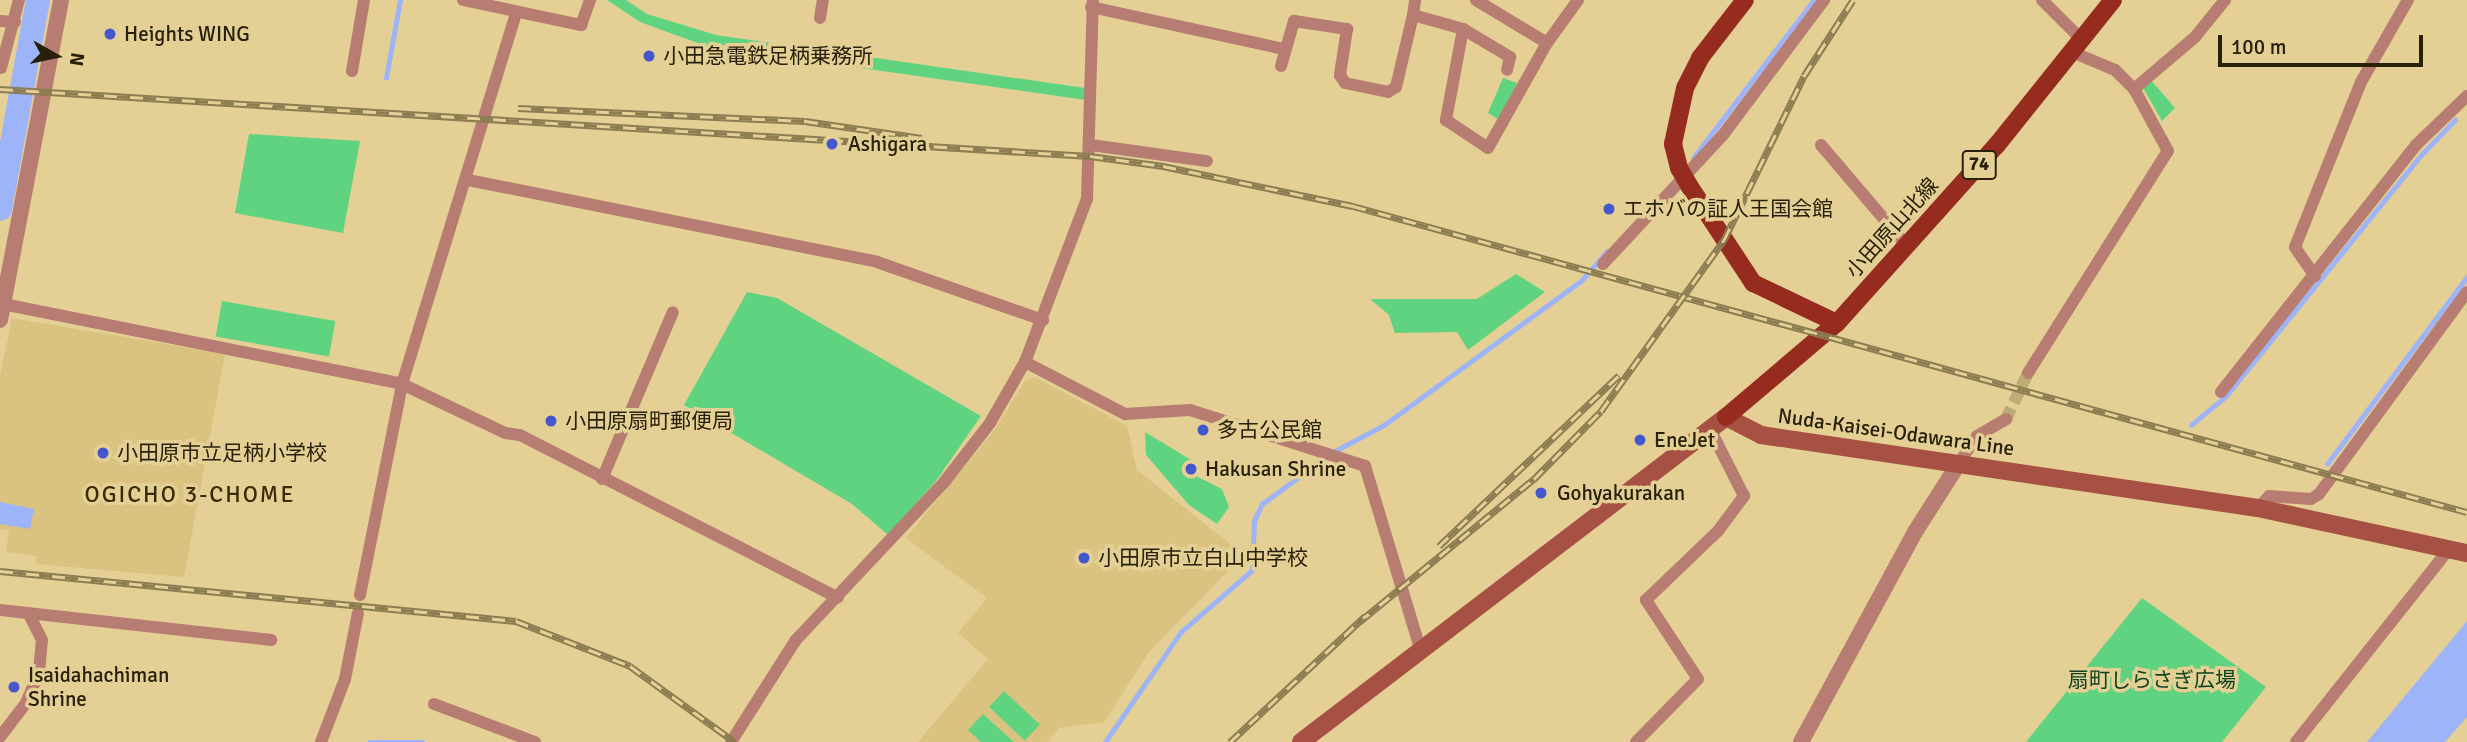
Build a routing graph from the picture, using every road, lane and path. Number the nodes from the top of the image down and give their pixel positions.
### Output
1 (19, 0) edge
2 (61, 0) edge
3 (364, 0) edge
4 (463, 0) edge
5 (590, 0) edge
6 (823, 0) edge
7 (1415, 0) edge
8 (1476, 0) edge
9 (1578, 0) edge
10 (1745, 0) edge
11 (1824, 0) edge
12 (2042, 0) edge
13 (2113, 0) edge
14 (2225, 0) edge
15 (2408, 0) edge
16 (1092, 3) edge
17 (516, 13) junction
18 (1413, 15) junction
19 (820, 18) dead end
20 (0, 21) edge
21 (15, 22) junction
22 (1463, 29) junction
23 (1547, 43) junction
24 (2077, 46) junction
25 (1284, 49) junction
26 (1281, 66) dead end
27 (1, 68) edge
28 (1507, 70) dead end
29 (352, 71) dead end
30 (2134, 89) junction
31 (2467, 96) edge
32 (1091, 145) junction
33 (1821, 145) dead end
34 (1208, 161) dead end
35 (468, 180) junction
36 (1906, 245) junction
37 (1603, 264) dead end
38 (2315, 276) junction
39 (2467, 292) edge
40 (1, 312) edge
41 (673, 312) dead end
42 (1043, 320) junction
43 (1837, 323) junction
44 (1025, 362) junction
45 (2028, 373) tunnel mouth
46 (401, 384) junction
47 (2221, 392) dead end
48 (1726, 417) junction
49 (2006, 419) tunnel mouth
50 (1710, 429) junction
51 (1959, 463) junction
52 (602, 479) junction
53 (2258, 508) junction
54 (2459, 551) edge
55 (360, 595) dead end
56 (838, 598) junction
57 (0, 610) edge
58 (28, 613) junction
59 (358, 613) dead end
60 (271, 640) dead end
61 (1421, 652) junction
62 (434, 704) dead end
63 (0, 737) edge
64 (321, 742) edge
65 (536, 742) edge
66 (542, 742) edge
67 (731, 742) edge
68 (1300, 742) edge
69 (1636, 742) edge
70 (1801, 742) edge
71 (2296, 742) edge

1 - 21 street
2 - 40 street
3 - 29 street
4 - 17 street
5 - 17 street
6 - 19 street
7 - 18 street
8 - 23 street
9 - 23 street
10 - 43 main road, bridge
11 - 37 street
12 - 24 street
13 - 24 main road, 小田原山北線 / 74
14 - 30 street
15 - 38 street
16 - 25 street
16 - 32 street
17 - 35 street
18 - 22 street
18 - 25 street
20 - 21 street
21 - 27 street
22 - 23 street
22 - 28 street
24 - 30 street
24 - 36 main road, 小田原山北線 / 74
25 - 26 street
30 - 45 street
31 - 38 street
32 - 34 street
32 - 42 street
33 - 36 street
35 - 42 street
35 - 46 street
36 - 43 main road, 小田原山北線 / 74
38 - 47 street
39 - 53 street
40 - 46 street
41 - 52 street
42 - 44 street
43 - 48 main road, 小田原山北線 / 74
44 - 56 street
44 - 61 street
46 - 52 street
46 - 55 street
48 - 50 main road
48 - 51 main road, Nuda-Kaisei-Odawara Line
49 - 51 street
50 - 61 main road
50 - 69 street
51 - 53 main road, Nuda-Kaisei-Odawara Line
51 - 70 street
52 - 56 street
53 - 54 main road, Nuda-Kaisei-Odawara Line
54 - 71 street
56 - 67 street
57 - 58 street
58 - 60 street
58 - 63 street
59 - 64 street
61 - 68 main road
62 - 65 street
65 - 66 street

